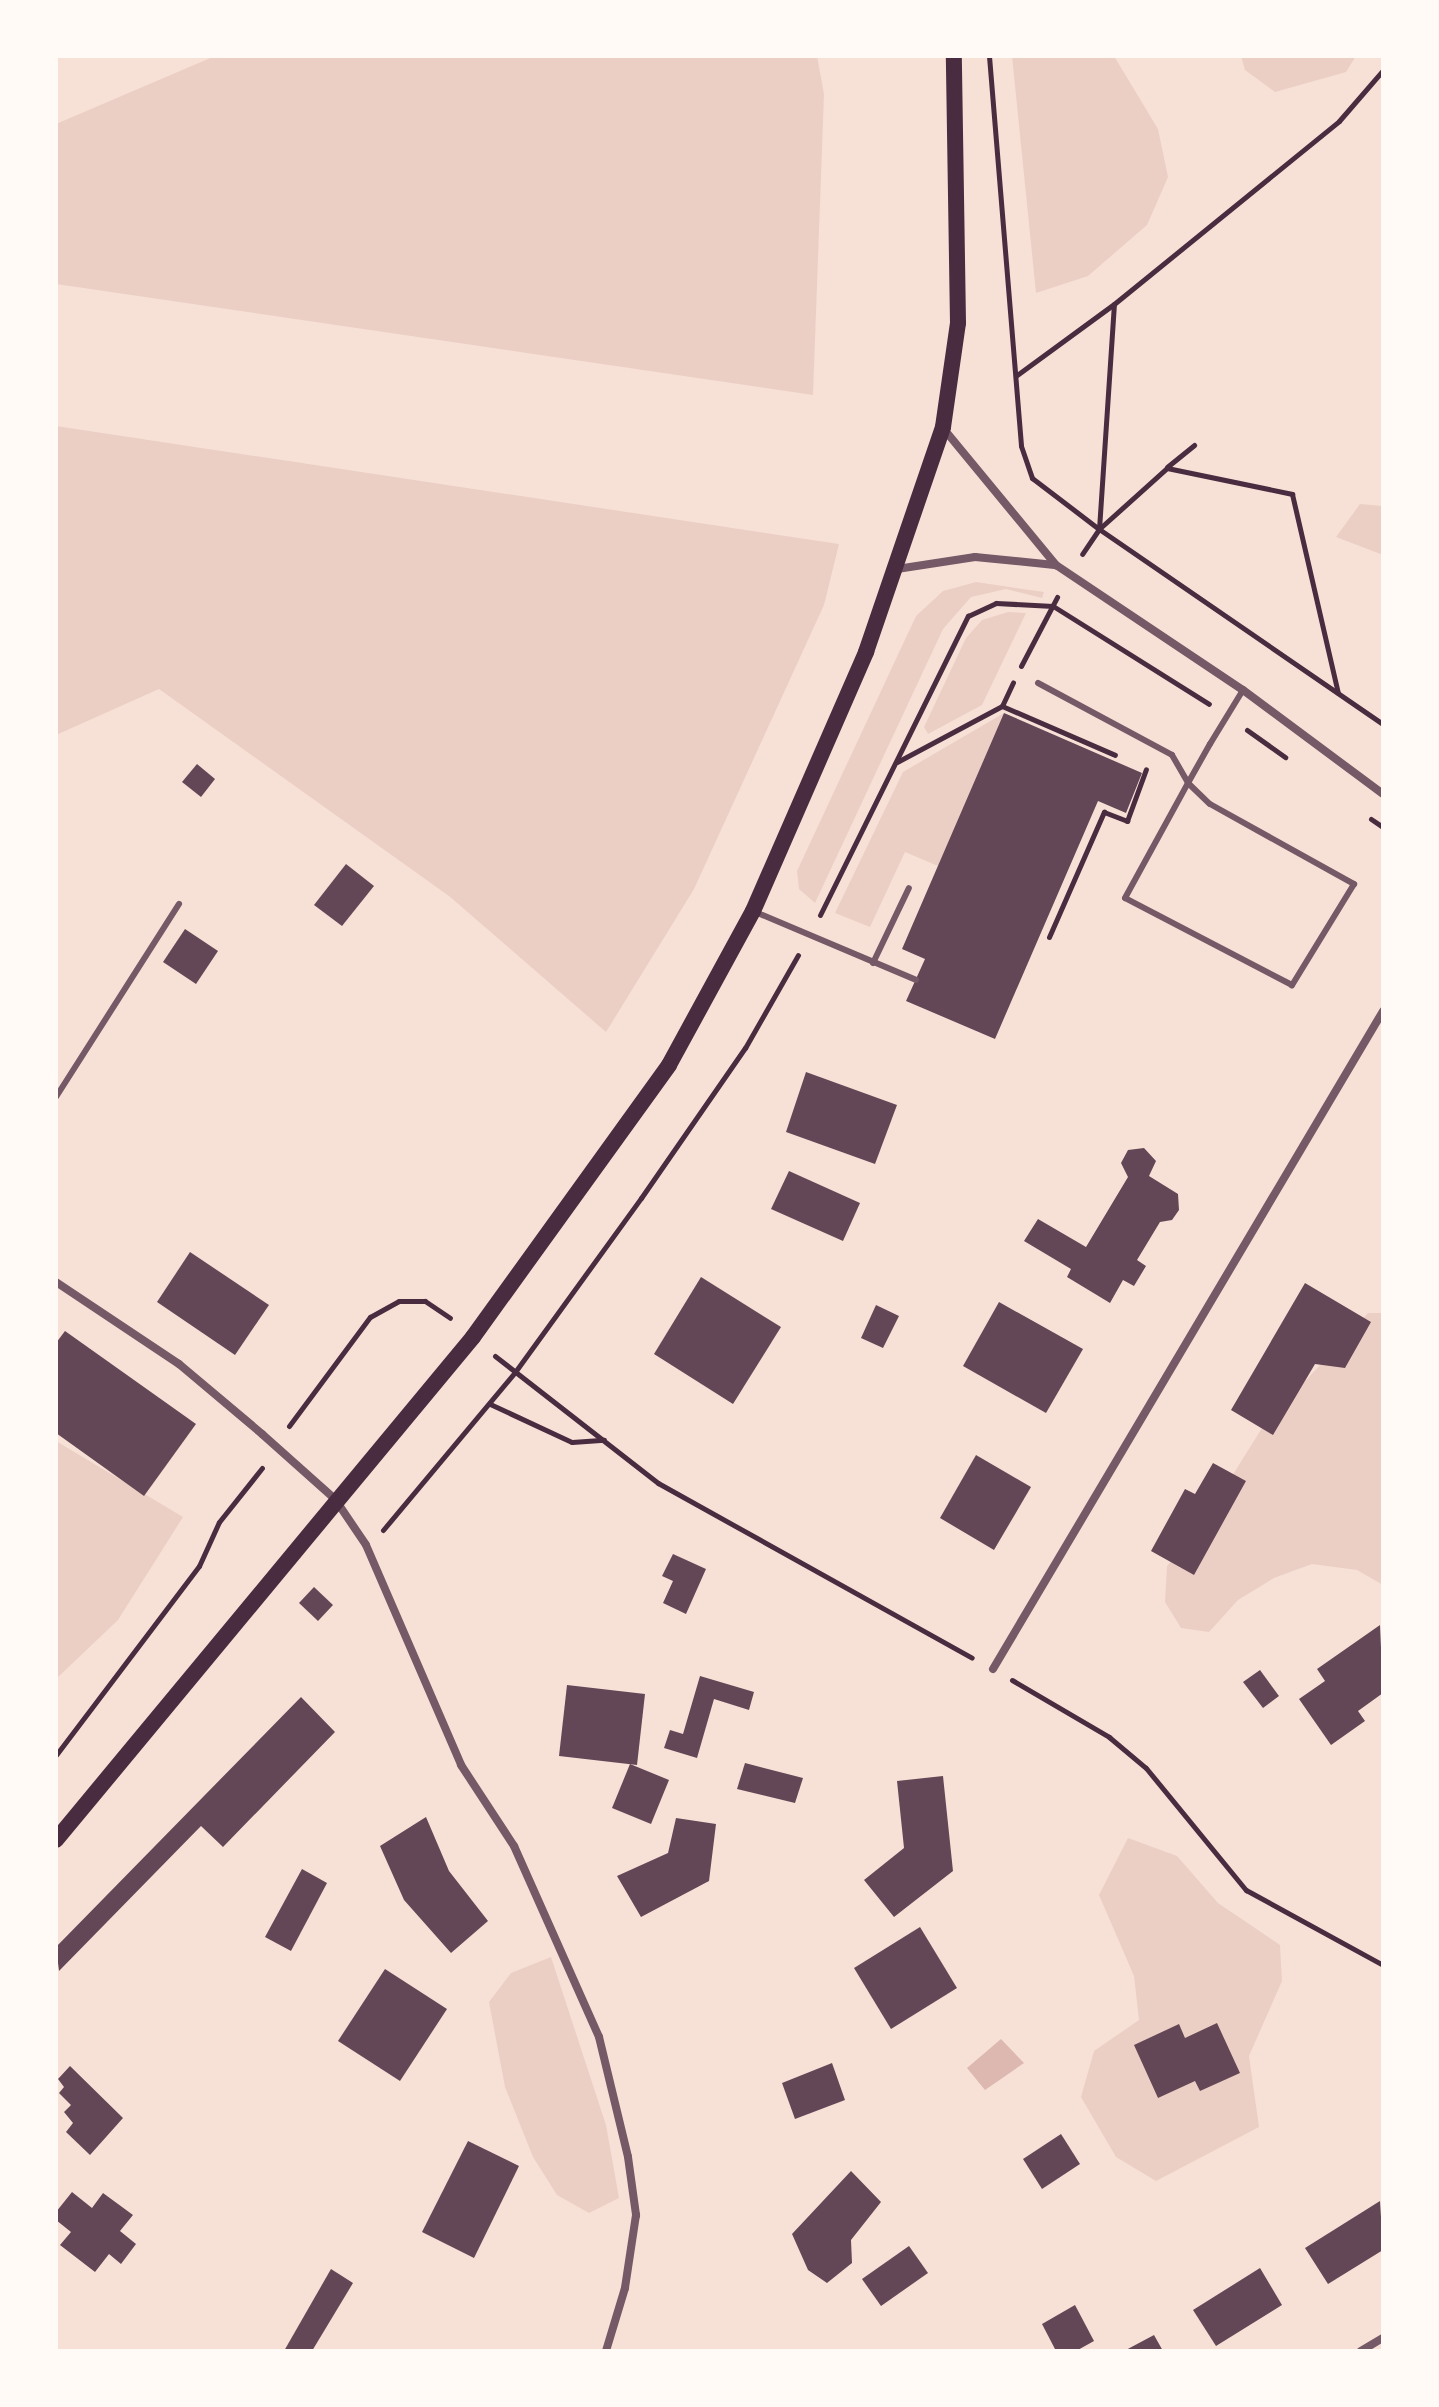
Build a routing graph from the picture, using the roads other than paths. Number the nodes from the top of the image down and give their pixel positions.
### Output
1 (954, 56) edge
2 (943, 427) junction
3 (1056, 565) junction
4 (897, 569) junction
5 (1038, 683) dead end
6 (1243, 690) junction
7 (1188, 783) junction
8 (1383, 794) edge
9 (909, 888) dead end
10 (179, 904) dead end
11 (753, 911) junction
12 (873, 963) junction
13 (916, 980) dead end
14 (1383, 1011) edge
15 (56, 1097) edge
16 (56, 1282) edge
17 (335, 1499) junction
18 (993, 1669) road end
19 (56, 1840) edge
20 (1383, 2338) edge
21 (606, 2351) edge
22 (1361, 2351) edge

1 - 2 main road
2 - 3 street
2 - 4 main road
3 - 4 street
3 - 6 street
4 - 11 main road
5 - 7 lane
6 - 7 lane
6 - 8 street
7 - 7 lane
9 - 12 lane
10 - 15 lane
11 - 12 lane
11 - 17 main road
12 - 13 lane
14 - 18 street
16 - 17 street
17 - 19 main road
17 - 21 street
20 - 22 street

